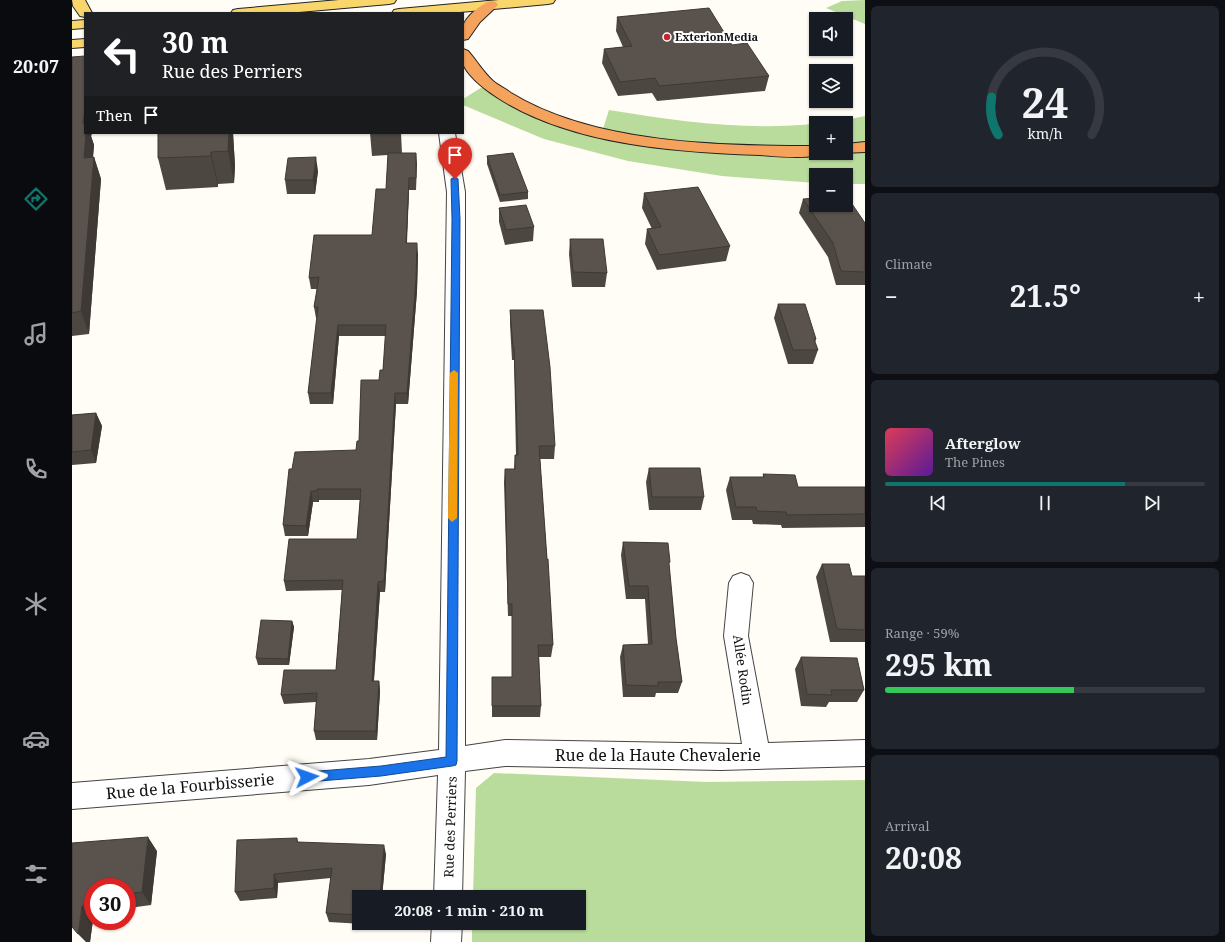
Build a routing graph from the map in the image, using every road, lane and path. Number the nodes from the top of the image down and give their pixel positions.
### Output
1 (78, 0) edge
2 (389, 0) edge
3 (548, 0) edge
4 (72, 4) edge
5 (491, 5) junction
6 (84, 12) edge
7 (250, 12) edge
8 (420, 12) edge
9 (84, 24) edge
10 (72, 25) edge
11 (464, 35) edge
12 (84, 43) edge
13 (72, 44) edge
14 (464, 56) edge
15 (448, 134) edge
16 (865, 147) edge
17 (853, 148) edge
18 (809, 151) edge
19 (741, 583) dead end
20 (865, 753) edge
21 (756, 756) junction
22 (452, 761) junction
23 (72, 796) edge
24 (448, 890) edge
25 (447, 930) edge
26 (446, 942) edge

1 - 4 main road
1 - 6 main road
2 - 7 main road
3 - 5 main road
5 - 8 main road
5 - 11 highway
9 - 10 main road
12 - 13 main road
14 - 18 highway
15 - 22 street, Rue des Perriers
16 - 17 highway
19 - 21 street, Allée Rodin
20 - 21 street, Rue de la Haute Chevalerie
21 - 22 street, Rue de la Haute Chevalerie
22 - 23 street, Rue de la Fourbisserie
22 - 24 street, Rue des Perriers
25 - 26 street

